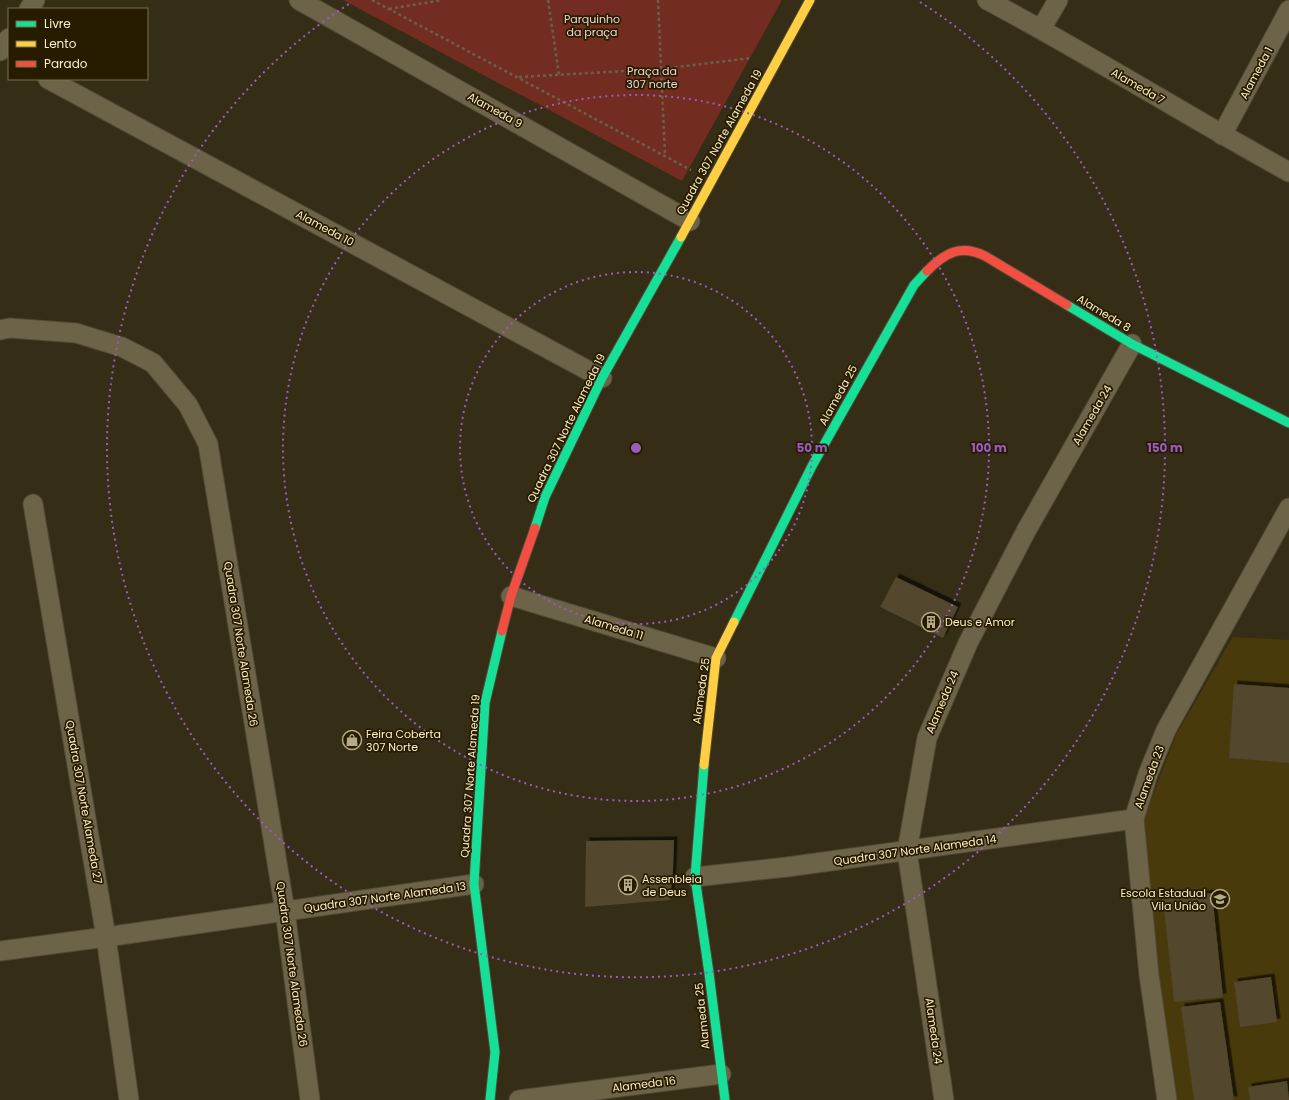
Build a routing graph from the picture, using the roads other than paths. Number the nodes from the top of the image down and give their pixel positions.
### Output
1 (299, 0) edge
2 (810, 0) edge
3 (987, 0) edge
4 (1058, 0) edge
5 (1289, 10) edge
6 (1042, 29) junction
7 (8, 40) edge
8 (0, 52) edge
9 (50, 80) edge
10 (1222, 135) junction
11 (1289, 172) edge
12 (690, 221) junction
13 (914, 285) joint
14 (0, 330) edge
15 (1132, 344) junction
16 (602, 378) junction
17 (1289, 423) edge
18 (33, 504) dead end
19 (1289, 508) edge
20 (511, 596) junction
21 (716, 658) junction
22 (1134, 819) junction
23 (907, 851) junction
24 (695, 877) junction
25 (474, 884) junction
26 (285, 911) junction
27 (106, 937) junction
28 (0, 951) edge
29 (721, 1074) junction
30 (129, 1100) edge
31 (310, 1100) edge
32 (490, 1100) edge
33 (520, 1100) edge
34 (725, 1100) edge
35 (944, 1100) edge
36 (1167, 1100) edge

1 - 12 street, Alameda 9
2 - 12 street, Quadra 307 Norte Alameda 19
3 - 6 street, Alameda 7
4 - 6 street
5 - 10 street, Alameda 1
6 - 10 street, Alameda 7
7 - 8 street
9 - 16 street, Alameda 10
10 - 11 street, Alameda 7
12 - 16 street, Quadra 307 Norte Alameda 19
13 - 15 street, Alameda 8
13 - 21 street, Alameda 25
14 - 26 street, Quadra 307 Norte Alameda 26
15 - 17 street, Alameda 8
15 - 23 street, Alameda 24
16 - 20 street, Quadra 307 Norte Alameda 19
18 - 27 street, Quadra 307 Norte Alameda 27
19 - 22 street, Alameda 23
20 - 21 street, Alameda 11
20 - 25 street, Quadra 307 Norte Alameda 19
21 - 24 street, Alameda 25
22 - 23 street, Quadra 307 Norte Alameda 14
22 - 36 street, Alameda 23
23 - 24 street, Quadra 307 Norte Alameda 14
23 - 35 street, Alameda 24
24 - 29 street, Alameda 25
25 - 26 street, Quadra 307 Norte Alameda 13
25 - 32 street, Quadra 307 Norte Alameda 19
26 - 27 street, Quadra 307 Norte Alameda 13
26 - 31 street, Quadra 307 Norte Alameda 26
27 - 28 street, Quadra 307 Norte Alameda 13
27 - 30 street, Quadra 307 Norte Alameda 27
29 - 33 street, Alameda 16
29 - 34 street, Alameda 25

